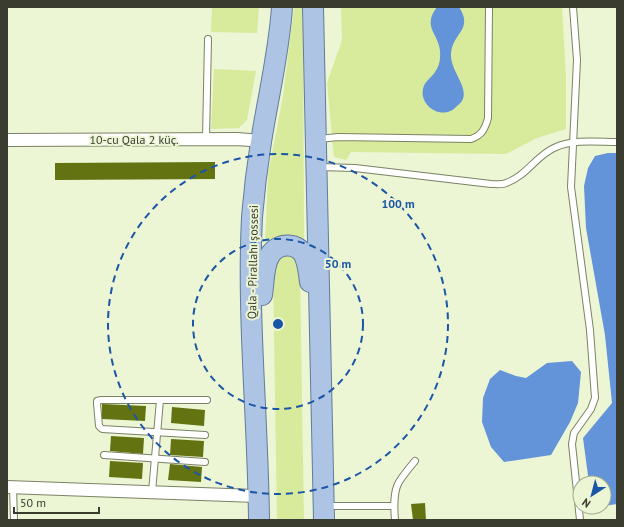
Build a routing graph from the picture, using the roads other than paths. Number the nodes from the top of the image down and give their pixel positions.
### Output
1 (282, 7) edge
2 (313, 7) edge
3 (490, 7) edge
4 (573, 7) edge
5 (208, 39) dead end
6 (206, 139) junction
7 (316, 139) junction
8 (7, 140) edge
9 (261, 141) junction
10 (573, 142) junction
11 (617, 142) edge
12 (317, 167) junction
13 (253, 369) junction
14 (321, 375) junction
15 (160, 400) junction
16 (207, 400) dead end
17 (157, 432) junction
18 (205, 435) dead end
19 (104, 455) dead end
20 (155, 460) junction
21 (415, 461) dead end
22 (205, 462) dead end
23 (10, 487) edge
24 (152, 492) junction
25 (259, 496) junction
26 (394, 506) junction
27 (323, 513) edge
28 (14, 520) edge
29 (259, 520) edge
30 (395, 520) edge
31 (580, 520) edge

1 - 9 main road, Qala - Pirallahı şossesi
2 - 7 main road
3 - 7 lane
4 - 10 lane
5 - 6 lane
6 - 8 street, 10-cu Qala 2 küç.
6 - 9 street, 10-cu Qala 2 küç.
7 - 12 main road
9 - 13 main road, Qala - Pirallahı şossesi
10 - 11 lane
10 - 12 lane
10 - 31 lane
12 - 14 main road
13 - 14 main road
13 - 25 main road, Qala - Pirallahı şossesi
14 - 27 main road
15 - 16 lane
15 - 17 lane
15 - 17 lane
17 - 18 lane
17 - 20 lane
19 - 20 lane
20 - 22 lane
20 - 24 lane
21 - 26 lane
23 - 24 street
23 - 28 lane
24 - 25 street
25 - 29 main road, Qala - Pirallahı şossesi
26 - 27 lane
26 - 30 lane

